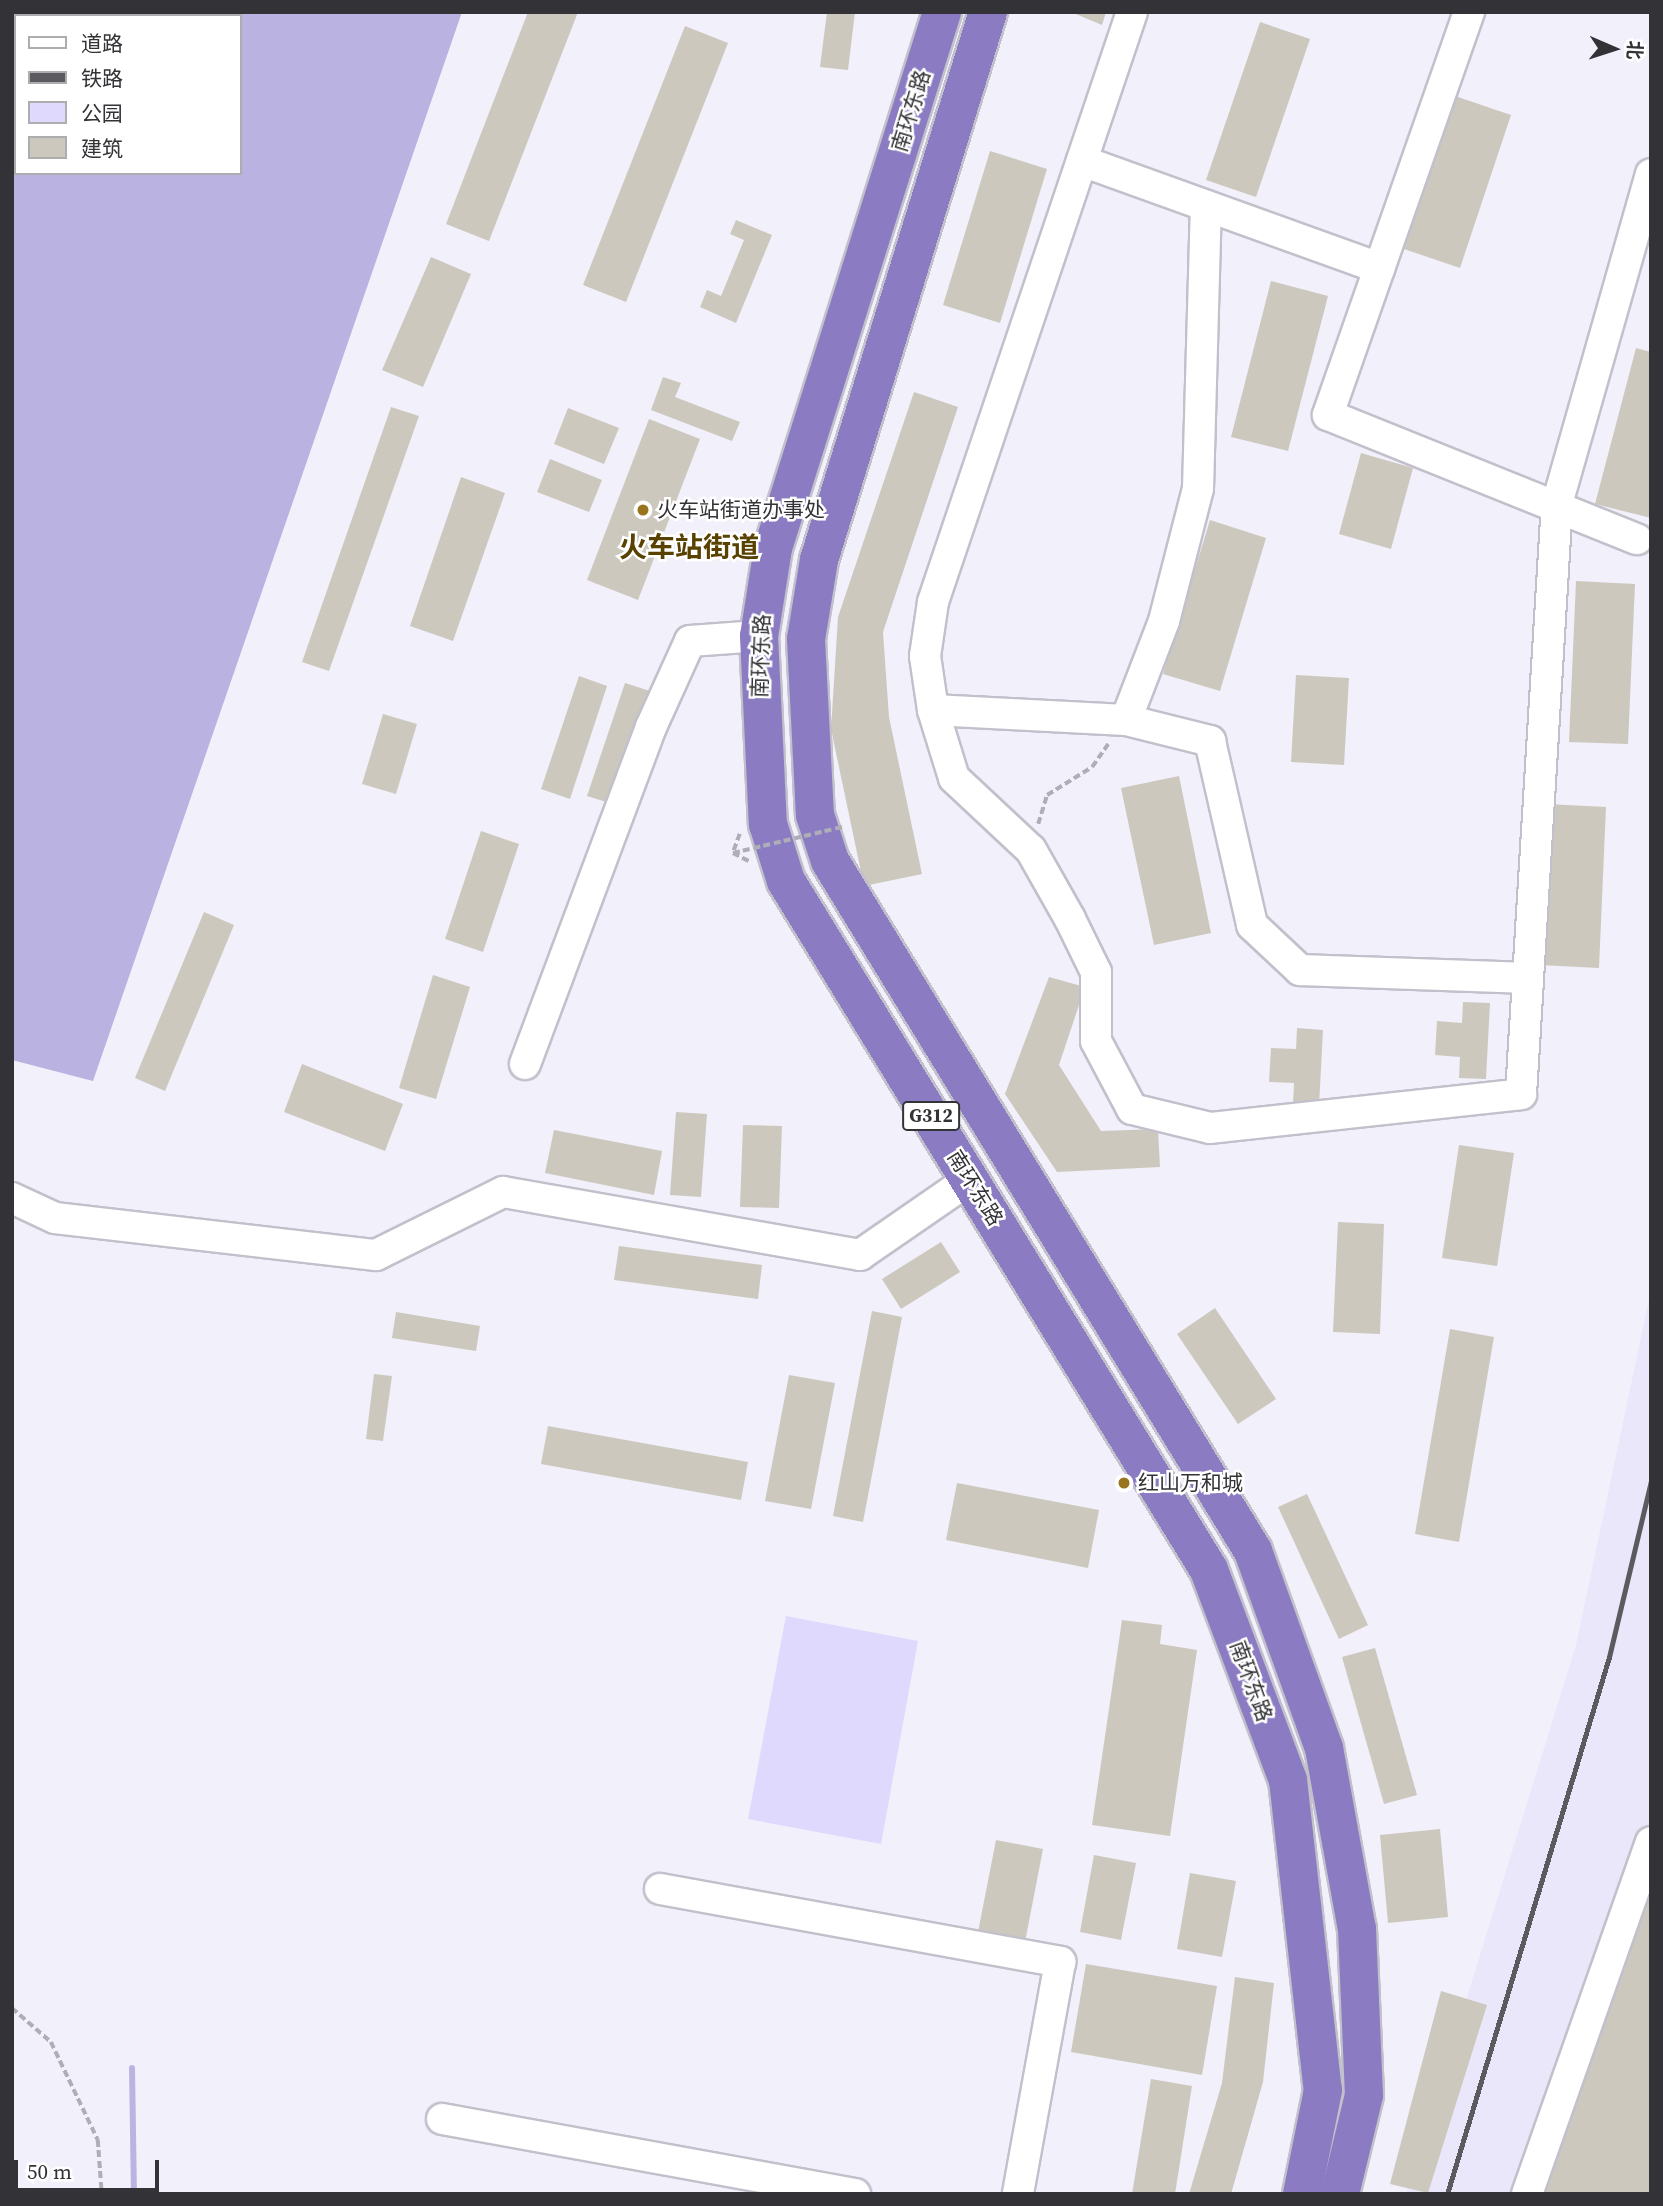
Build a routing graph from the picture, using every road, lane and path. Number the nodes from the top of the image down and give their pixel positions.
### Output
1 (942, 12) edge
2 (988, 12) edge
3 (1132, 12) edge
4 (1469, 12) edge
5 (1082, 161) junction
6 (1651, 174) edge
7 (1206, 206) junction
8 (1379, 268) junction
9 (1557, 504) junction
10 (1637, 539) dead end
11 (759, 636) junction
12 (933, 710) junction
13 (1126, 720) junction
14 (842, 827) dead end
15 (1031, 850) junction
16 (733, 853) dead end
17 (1528, 978) junction
18 (525, 1064) dead end
19 (970, 1179) junction
20 (12, 1198) edge
21 (1651, 1842) edge
22 (660, 1889) dead end
23 (12, 2008) edge
24 (442, 2119) dead end
25 (102, 2194) edge
26 (855, 2194) edge
27 (1018, 2194) edge
28 (1301, 2194) edge
29 (1340, 2194) edge
30 (1527, 2194) edge

1 - 11 highway, 南环东路 / G312
2 - 29 highway, 南环东路 / G312
3 - 5 street
4 - 8 street
5 - 7 street
5 - 12 street
6 - 9 street
7 - 8 street
7 - 13 street
8 - 9 street
9 - 10 street
9 - 17 street
11 - 18 street
11 - 19 highway, 南环东路 / G312
12 - 13 street
12 - 15 street
13 - 15 path
13 - 17 street
14 - 16 path, bridge
15 - 17 street
19 - 20 street
19 - 28 highway, 南环东路 / G312
21 - 30 street
22 - 27 street
23 - 25 path
24 - 26 street

